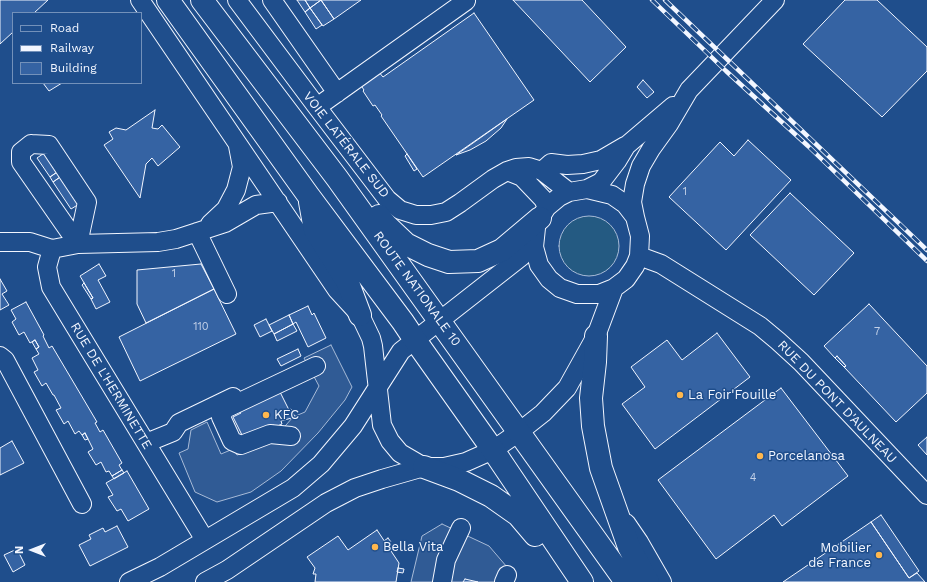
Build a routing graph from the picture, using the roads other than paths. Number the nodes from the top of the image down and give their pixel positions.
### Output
1 (140, 0) edge
2 (168, 0) edge
3 (202, 0) edge
4 (237, 0) edge
5 (272, 0) edge
6 (775, 0) edge
7 (466, 1) dead end
8 (689, 90) junction
9 (337, 93) junction
10 (317, 107) junction
11 (238, 146) junction
12 (626, 146) junction
13 (507, 171) junction
14 (542, 172) junction
15 (337, 178) junction
16 (587, 189) junction
17 (569, 192) junction
18 (308, 195) junction
19 (278, 202) junction
20 (635, 217) junction
21 (541, 218) junction
22 (201, 231) junction
23 (0, 242) edge
24 (78, 244) junction
25 (52, 249) junction
26 (639, 256) junction
27 (614, 288) junction
28 (227, 294) dead end
29 (360, 316) junction
30 (440, 321) junction
31 (596, 336) junction
32 (415, 340) junction
33 (0, 356) edge
34 (378, 385) junction
35 (519, 432) junction
36 (291, 436) dead end
37 (146, 443) junction
38 (493, 450) junction
39 (424, 468) junction
40 (927, 495) edge
41 (82, 504) dead end
42 (617, 511) junction
43 (461, 528) dead end
44 (205, 540) junction
45 (568, 562) junction
46 (230, 576) edge
47 (129, 582) edge
48 (205, 582) edge
49 (442, 582) edge
50 (582, 582) edge
51 (626, 582) edge
52 (648, 582) edge
53 (662, 582) edge

1 - 11 street
2 - 18 main road
3 - 15 main road, ROUTE NATIONALE 10
4 - 10 street, VOIE LATÉRALE SUD
5 - 9 street
6 - 8 street
7 - 9 street
8 - 12 street
8 - 20 street
9 - 10 street
10 - 13 street, VOIE LATÉRALE SUD
11 - 19 street
11 - 22 street
12 - 14 street
12 - 16 street
13 - 14 street, VOIE LATÉRALE SUD
13 - 21 street
14 - 17 street, VOIE LATÉRALE SUD
15 - 21 main road
15 - 30 main road, ROUTE NATIONALE 10
16 - 17 street
16 - 20 street
17 - 21 street
18 - 29 main road
18 - 32 main road
19 - 22 street
19 - 29 street
20 - 26 street
21 - 27 street
21 - 30 street
22 - 24 street
22 - 28 street
23 - 25 street
24 - 24 street
24 - 25 street
25 - 37 street, RUE DE L'HERMINETTE
26 - 27 street
26 - 40 street, RUE DU PONT D'AULNEAU
27 - 31 street
29 - 34 street
30 - 32 street
30 - 35 main road, ROUTE NATIONALE 10
31 - 35 street
31 - 42 main road
32 - 34 street
32 - 38 main road
33 - 41 street
34 - 39 street
34 - 44 street
35 - 38 street
35 - 51 main road, ROUTE NATIONALE 10
36 - 37 street
37 - 44 street, RUE DE L'HERMINETTE
38 - 39 street
38 - 45 main road
39 - 45 main road
39 - 46 street
42 - 52 main road
42 - 53 street
43 - 49 street
44 - 47 street
45 - 50 main road
46 - 48 street

